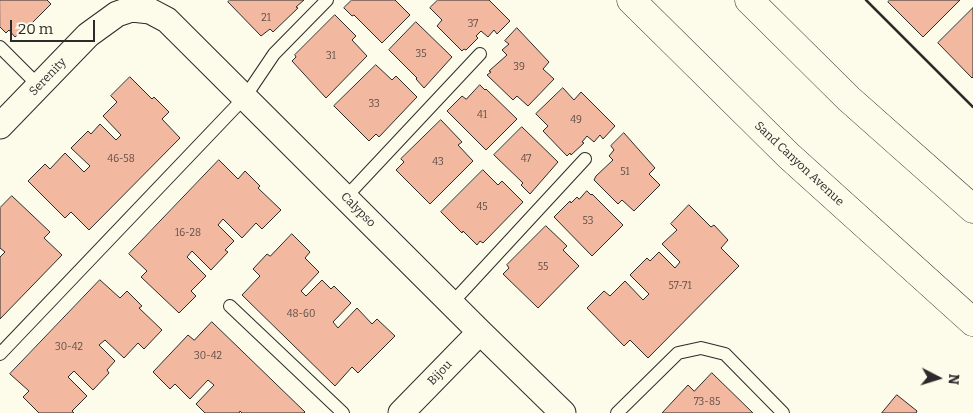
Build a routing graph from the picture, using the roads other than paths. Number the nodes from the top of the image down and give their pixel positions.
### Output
1 (327, 0) edge
2 (630, 0) edge
3 (749, 0) edge
4 (139, 7) edge
5 (0, 48) edge
6 (480, 54) dead end
7 (39, 86) junction
8 (245, 98) junction
9 (0, 126) edge
10 (586, 159) dead end
11 (345, 198) junction
12 (973, 209) edge
13 (451, 304) junction
14 (230, 306) dead end
15 (973, 322) edge
16 (480, 332) junction
17 (0, 354) edge
18 (343, 413) edge
19 (401, 413) edge
20 (563, 413) edge
21 (617, 413) edge
22 (783, 413) edge

1 - 8 lane
2 - 15 main road, Sand Canyon Avenue
3 - 12 main road
4 - 7 street, Serenity
4 - 8 street, Calypso
5 - 7 lane
6 - 11 lane
7 - 9 street, Serenity
8 - 11 street, Calypso
8 - 17 lane
10 - 13 lane
11 - 13 street, Calypso
13 - 16 street, Calypso
14 - 18 lane
16 - 19 street, Bijou
16 - 20 street, Calypso
21 - 22 lane

